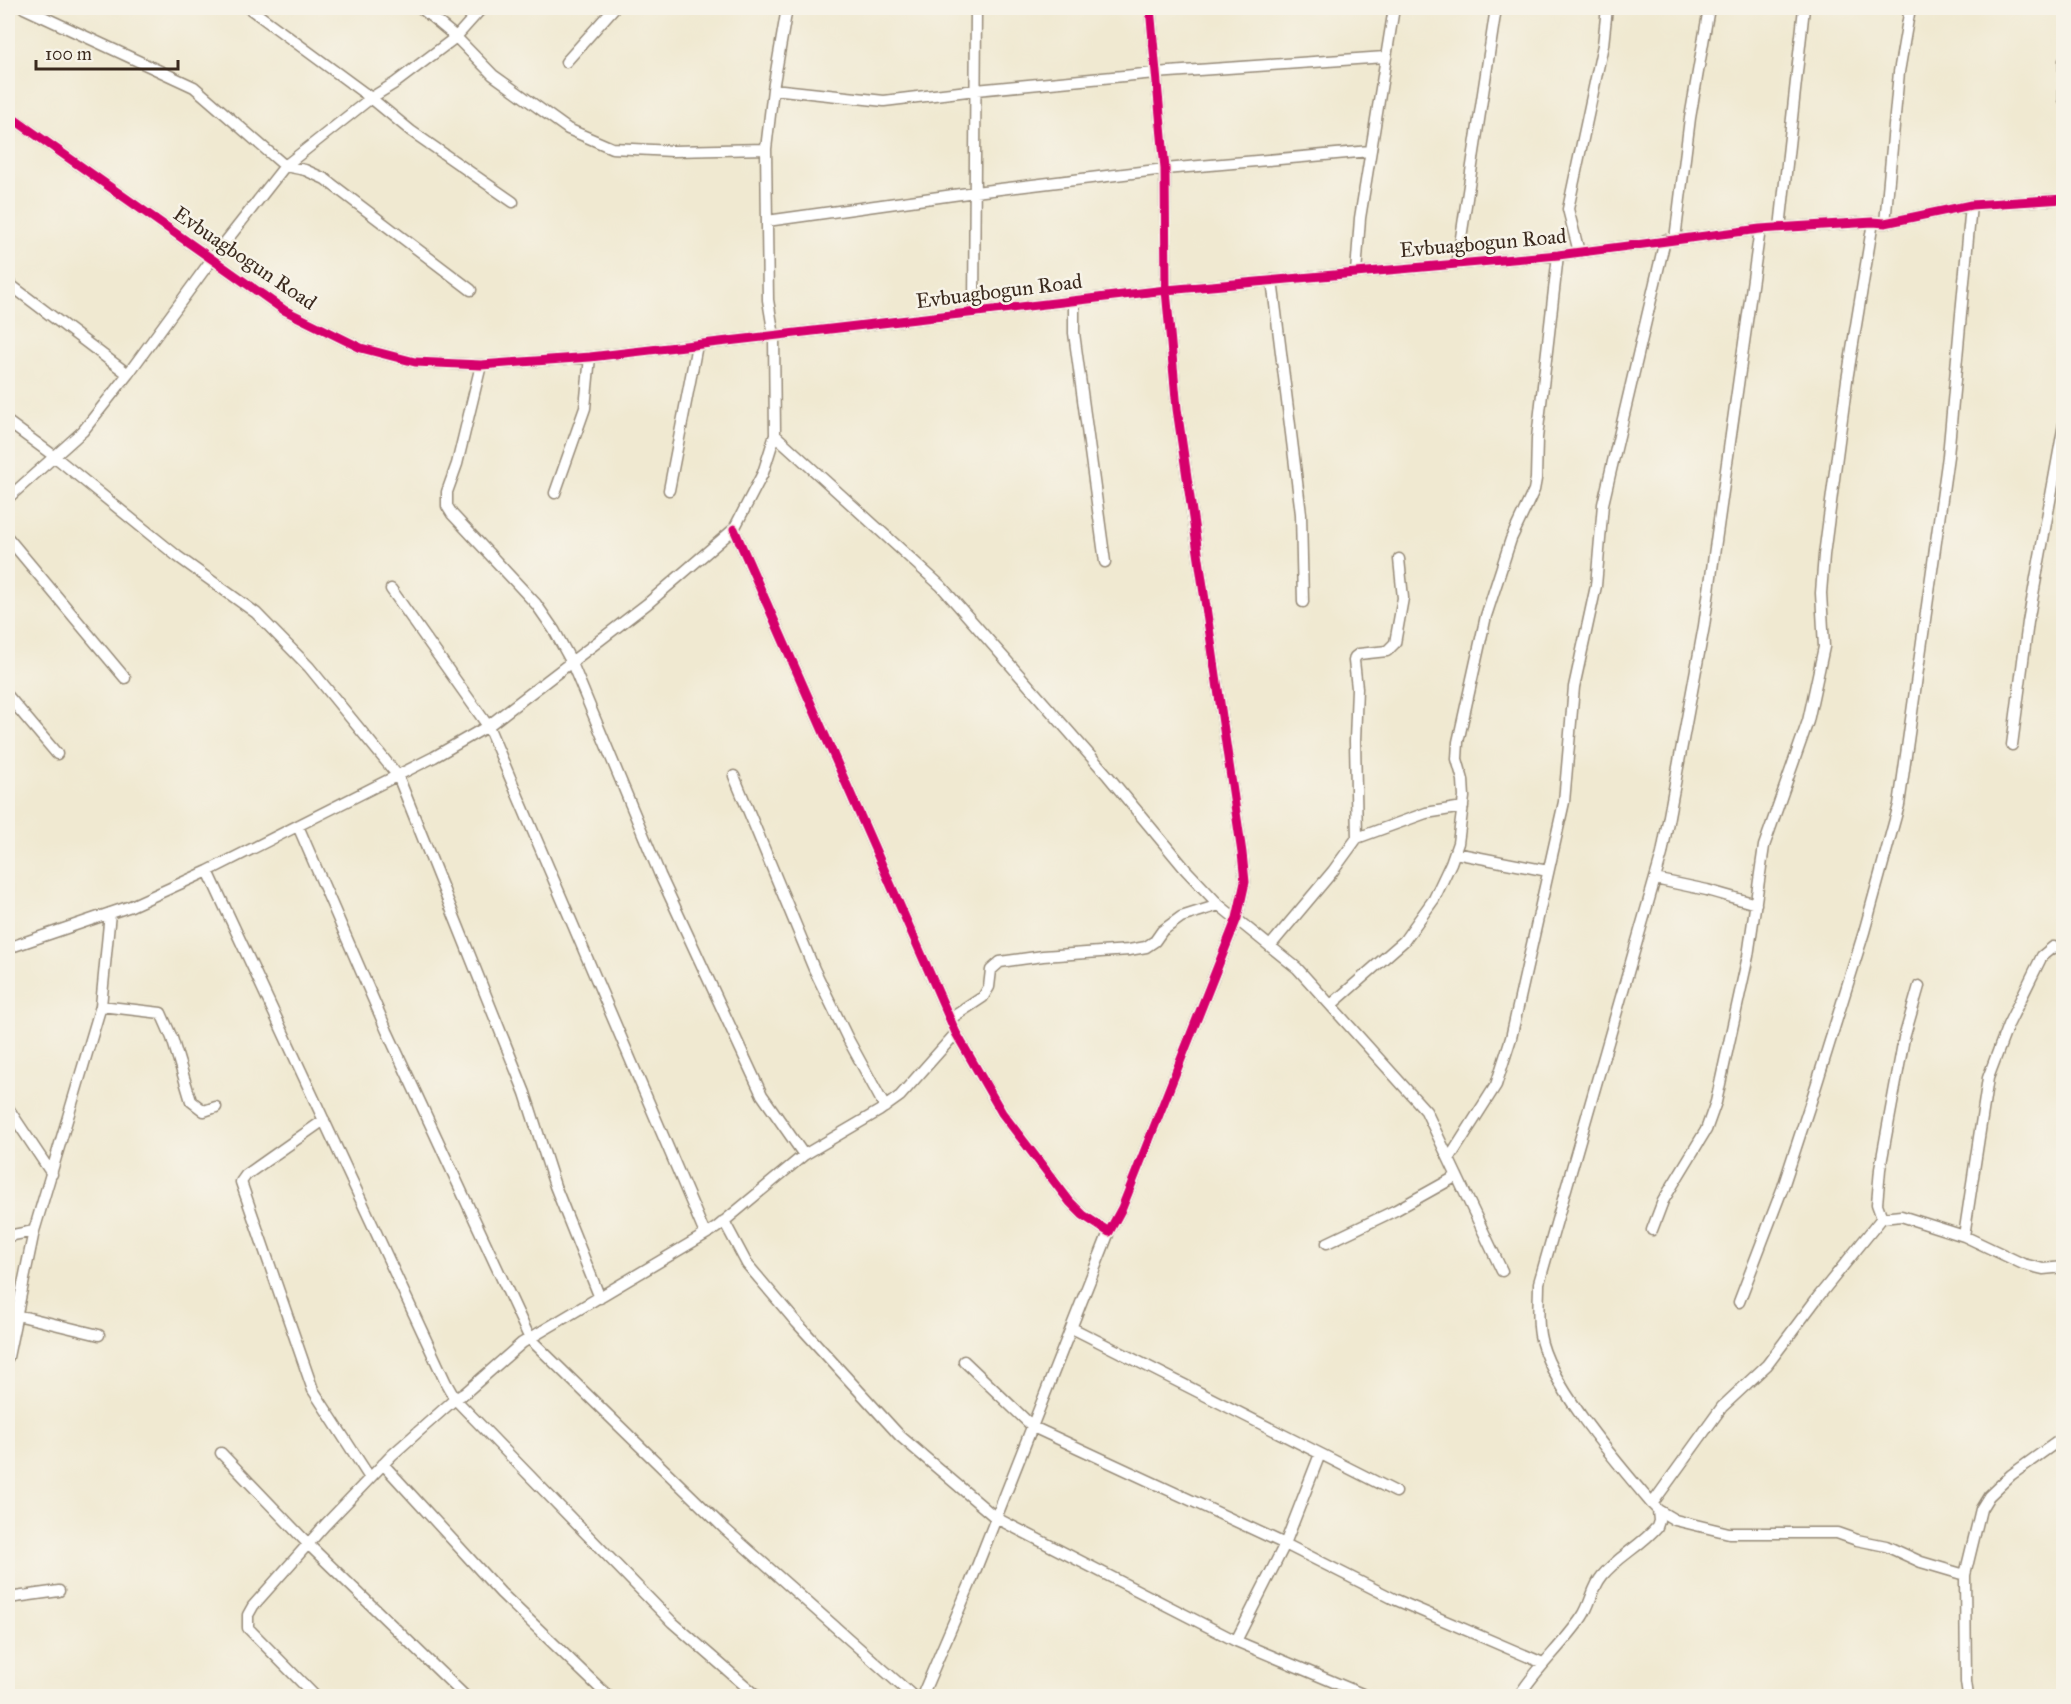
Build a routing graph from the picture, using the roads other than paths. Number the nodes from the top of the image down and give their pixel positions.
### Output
1 (24, 8) edge
2 (249, 8) edge
3 (421, 8) edge
4 (482, 8) edge
5 (614, 8) edge
6 (788, 8) edge
7 (976, 8) edge
8 (1150, 8) edge
9 (1394, 8) edge
10 (1496, 8) edge
11 (1607, 8) edge
12 (1709, 8) edge
13 (1804, 8) edge
14 (1910, 8) edge
15 (456, 37) junction
16 (1385, 57) junction
17 (2064, 61) edge
18 (566, 62) dead end
19 (1155, 74) junction
20 (773, 89) junction
21 (975, 90) junction
22 (370, 98) junction
23 (2064, 100) edge
24 (8, 115) edge
25 (766, 149) junction
26 (1370, 151) junction
27 (285, 165) junction
28 (1165, 169) junction
29 (975, 192) junction
30 (2064, 199) edge
31 (513, 202) dead end
32 (1971, 205) junction
33 (766, 221) junction
34 (1873, 222) junction
35 (1886, 223) junction
36 (1780, 228) junction
37 (1760, 230) junction
38 (1670, 239) junction
39 (1579, 252) junction
40 (1558, 255) junction
41 (212, 259) junction
42 (1456, 264) junction
43 (1356, 273) junction
44 (1272, 280) junction
45 (8, 283) edge
46 (471, 290) dead end
47 (1166, 290) junction
48 (1074, 301) junction
49 (974, 312) junction
50 (774, 336) junction
51 (697, 345) junction
52 (590, 357) junction
53 (481, 365) junction
54 (128, 374) junction
55 (8, 422) edge
56 (2064, 424) edge
57 (776, 435) junction
58 (54, 456) junction
59 (669, 490) dead end
60 (555, 492) dead end
61 (8, 498) edge
62 (734, 530) junction
63 (8, 538) edge
64 (1399, 558) dead end
65 (1105, 562) dead end
66 (391, 589) dead end
67 (1303, 602) dead end
68 (571, 661) junction
69 (125, 678) dead end
70 (8, 696) edge
71 (488, 726) junction
72 (2012, 745) dead end
73 (57, 754) dead end
74 (398, 776) junction
75 (734, 776) dead end
76 (1463, 807) junction
77 (298, 826) junction
78 (1357, 838) junction
79 (1455, 854) junction
80 (208, 871) junction
81 (1548, 871) junction
82 (1654, 879) junction
83 (1756, 904) junction
84 (1219, 905) junction
85 (110, 913) junction
86 (1237, 918) junction
87 (1270, 946) junction
88 (8, 948) edge
89 (2064, 949) edge
90 (1919, 986) dead end
91 (1331, 1005) junction
92 (101, 1006) junction
93 (950, 1019) junction
94 (956, 1033) junction
95 (216, 1107) dead end
96 (885, 1107) junction
97 (8, 1108) edge
98 (324, 1120) junction
99 (804, 1155) junction
100 (1449, 1159) junction
101 (52, 1174) junction
102 (1457, 1176) junction
103 (1881, 1218) junction
104 (724, 1221) junction
105 (1652, 1230) dead end
106 (34, 1231) junction
107 (1109, 1232) junction
108 (705, 1234) junction
109 (8, 1236) edge
110 (1964, 1236) junction
111 (1327, 1243) dead end
112 (2064, 1268) edge
113 (1502, 1271) dead end
114 (600, 1298) junction
115 (1739, 1302) dead end
116 (17, 1316) junction
117 (1072, 1328) junction
118 (99, 1335) dead end
119 (530, 1339) junction
120 (8, 1357) edge
121 (964, 1361) dead end
122 (455, 1399) junction
123 (1033, 1427) junction
124 (2064, 1437) edge
125 (221, 1453) dead end
126 (1320, 1454) junction
127 (383, 1464) junction
128 (370, 1478) junction
129 (1396, 1492) dead end
130 (1655, 1507) junction
131 (996, 1518) junction
132 (308, 1544) junction
133 (1285, 1544) junction
134 (1965, 1575) junction
135 (59, 1591) dead end
136 (8, 1598) edge
137 (1236, 1641) junction
138 (1543, 1663) junction
139 (311, 1695) edge
140 (465, 1696) edge
141 (608, 1696) edge
142 (757, 1696) edge
143 (913, 1696) edge
144 (922, 1696) edge
145 (1367, 1696) edge
146 (1519, 1696) edge
147 (1968, 1696) edge

1 - 27 street
2 - 22 street
3 - 15 street
4 - 15 street
5 - 18 street
6 - 20 street
7 - 21 street
8 - 19 street
9 - 16 street
10 - 42 street
11 - 39 street
12 - 38 street
13 - 36 street
14 - 35 street
15 - 22 street
15 - 25 street
16 - 19 street
16 - 26 street
17 - 23 street
19 - 21 street
19 - 28 street
20 - 21 street
20 - 25 street
21 - 29 street
22 - 27 street
22 - 31 street
24 - 41 street, Evbuagbogun Road
25 - 33 street
26 - 28 street
26 - 43 street
27 - 41 street
27 - 46 street
28 - 29 street
28 - 47 street
29 - 33 street
29 - 49 street
30 - 32 street, Evbuagbogun Road
32 - 35 street, Evbuagbogun Road
32 - 115 street
33 - 50 street
34 - 35 street, Evbuagbogun Road
34 - 36 street, Evbuagbogun Road
34 - 83 street
36 - 37 street, Evbuagbogun Road
37 - 38 street, Evbuagbogun Road
37 - 82 street
38 - 39 street, Evbuagbogun Road
38 - 81 street
39 - 40 street, Evbuagbogun Road
40 - 42 street, Evbuagbogun Road
40 - 76 street
41 - 53 street, Evbuagbogun Road
41 - 54 street
42 - 43 street, Evbuagbogun Road
43 - 44 street, Evbuagbogun Road
44 - 47 street, Evbuagbogun Road
44 - 67 street
45 - 54 street
47 - 48 street, Evbuagbogun Road
47 - 86 street
48 - 49 street, Evbuagbogun Road
48 - 65 street
49 - 50 street, Evbuagbogun Road
50 - 51 street, Evbuagbogun Road
50 - 57 street
51 - 52 street, Evbuagbogun Road
51 - 59 street
52 - 53 street, Evbuagbogun Road
52 - 60 street
53 - 68 street
54 - 58 street
55 - 58 street
56 - 72 street
57 - 62 street
57 - 84 street
58 - 61 street
58 - 74 street
62 - 68 street
62 - 93 street
63 - 69 street
64 - 78 street
66 - 71 street
68 - 71 street
68 - 99 street
70 - 73 street
71 - 74 street
71 - 108 street
74 - 77 street
74 - 114 street
75 - 96 street
76 - 78 street
76 - 79 street
77 - 80 street
77 - 119 street
78 - 87 street
79 - 81 street
79 - 91 street
80 - 85 street
80 - 98 street
81 - 100 street
82 - 83 street
82 - 130 street
83 - 105 street
84 - 86 street
84 - 93 street
85 - 88 street
85 - 92 street
86 - 87 street
86 - 107 street
87 - 91 street
89 - 110 street
90 - 103 street
91 - 100 street
92 - 95 street
92 - 101 street
93 - 94 street
94 - 96 street
94 - 107 street
96 - 99 street
97 - 101 street
98 - 122 street
98 - 128 street
99 - 104 street
100 - 102 street
101 - 106 street
102 - 111 street
102 - 113 street
103 - 110 street
103 - 130 street
104 - 108 street
104 - 131 street
106 - 109 street
106 - 116 street
107 - 117 street
108 - 114 street
110 - 112 street
114 - 119 street
116 - 118 street
116 - 120 street
117 - 123 street
117 - 126 street
119 - 122 street
119 - 143 street
121 - 123 street
122 - 127 street
122 - 142 street
123 - 131 street
123 - 133 street
124 - 134 street
125 - 132 street
126 - 129 street
126 - 133 street
127 - 128 street
127 - 141 street
128 - 132 street
130 - 134 street
130 - 138 street
131 - 137 street
131 - 144 street
132 - 139 street
132 - 140 street
133 - 137 street
133 - 138 street
134 - 147 street
135 - 136 street
137 - 145 street
138 - 146 street

